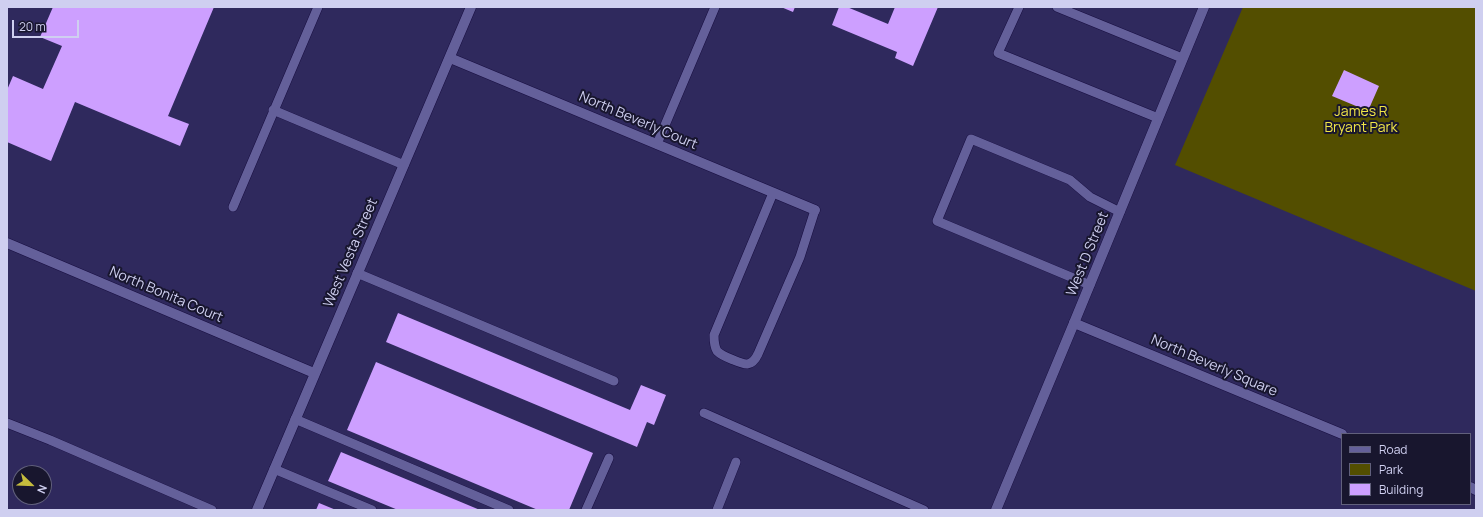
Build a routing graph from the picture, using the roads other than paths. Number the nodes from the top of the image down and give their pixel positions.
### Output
1 (318, 7) edge
2 (471, 7) edge
3 (715, 7) edge
4 (1019, 7) edge
5 (1057, 7) edge
6 (1204, 7) edge
7 (450, 58) junction
8 (1182, 58) junction
9 (273, 110) junction
10 (1158, 118) junction
11 (657, 144) junction
12 (404, 164) junction
13 (773, 193) junction
14 (233, 207) dead end
15 (815, 210) joint
16 (1120, 212) junction
17 (7, 244) edge
18 (357, 273) junction
19 (1090, 285) junction
20 (1074, 323) junction
21 (314, 373) junction
22 (614, 381) dead end
23 (704, 413) dead end
24 (295, 419) junction
25 (7, 423) edge
26 (1341, 434) edge
27 (609, 458) dead end
28 (736, 462) dead end
29 (274, 469) junction
30 (212, 510) edge
31 (257, 510) edge
32 (372, 510) edge
33 (509, 510) edge
34 (586, 510) edge
35 (717, 510) edge
36 (924, 510) edge
37 (996, 510) edge

1 - 9 lane
2 - 7 street, West Vesta Street
3 - 11 lane
4 - 10 lane
5 - 8 lane
6 - 8 street, West D Street
7 - 11 street, North Beverly Court
7 - 12 street, West Vesta Street
8 - 10 street, West D Street
9 - 12 lane
9 - 14 lane
10 - 16 street, West D Street
11 - 13 street, North Beverly Court
12 - 18 street, West Vesta Street
13 - 15 street, North Beverly Court
13 - 15 lane
16 - 19 street, West D Street
16 - 19 lane
17 - 21 street, North Bonita Court
18 - 21 street, West Vesta Street
18 - 22 lane
19 - 20 street, West D Street
20 - 26 street, North Beverly Square
20 - 37 street, West D Street
21 - 24 street, West Vesta Street
23 - 36 lane
24 - 29 street, West Vesta Street
24 - 33 lane
25 - 30 lane
27 - 34 lane
28 - 35 lane
29 - 31 street, West Vesta Street
29 - 32 lane

